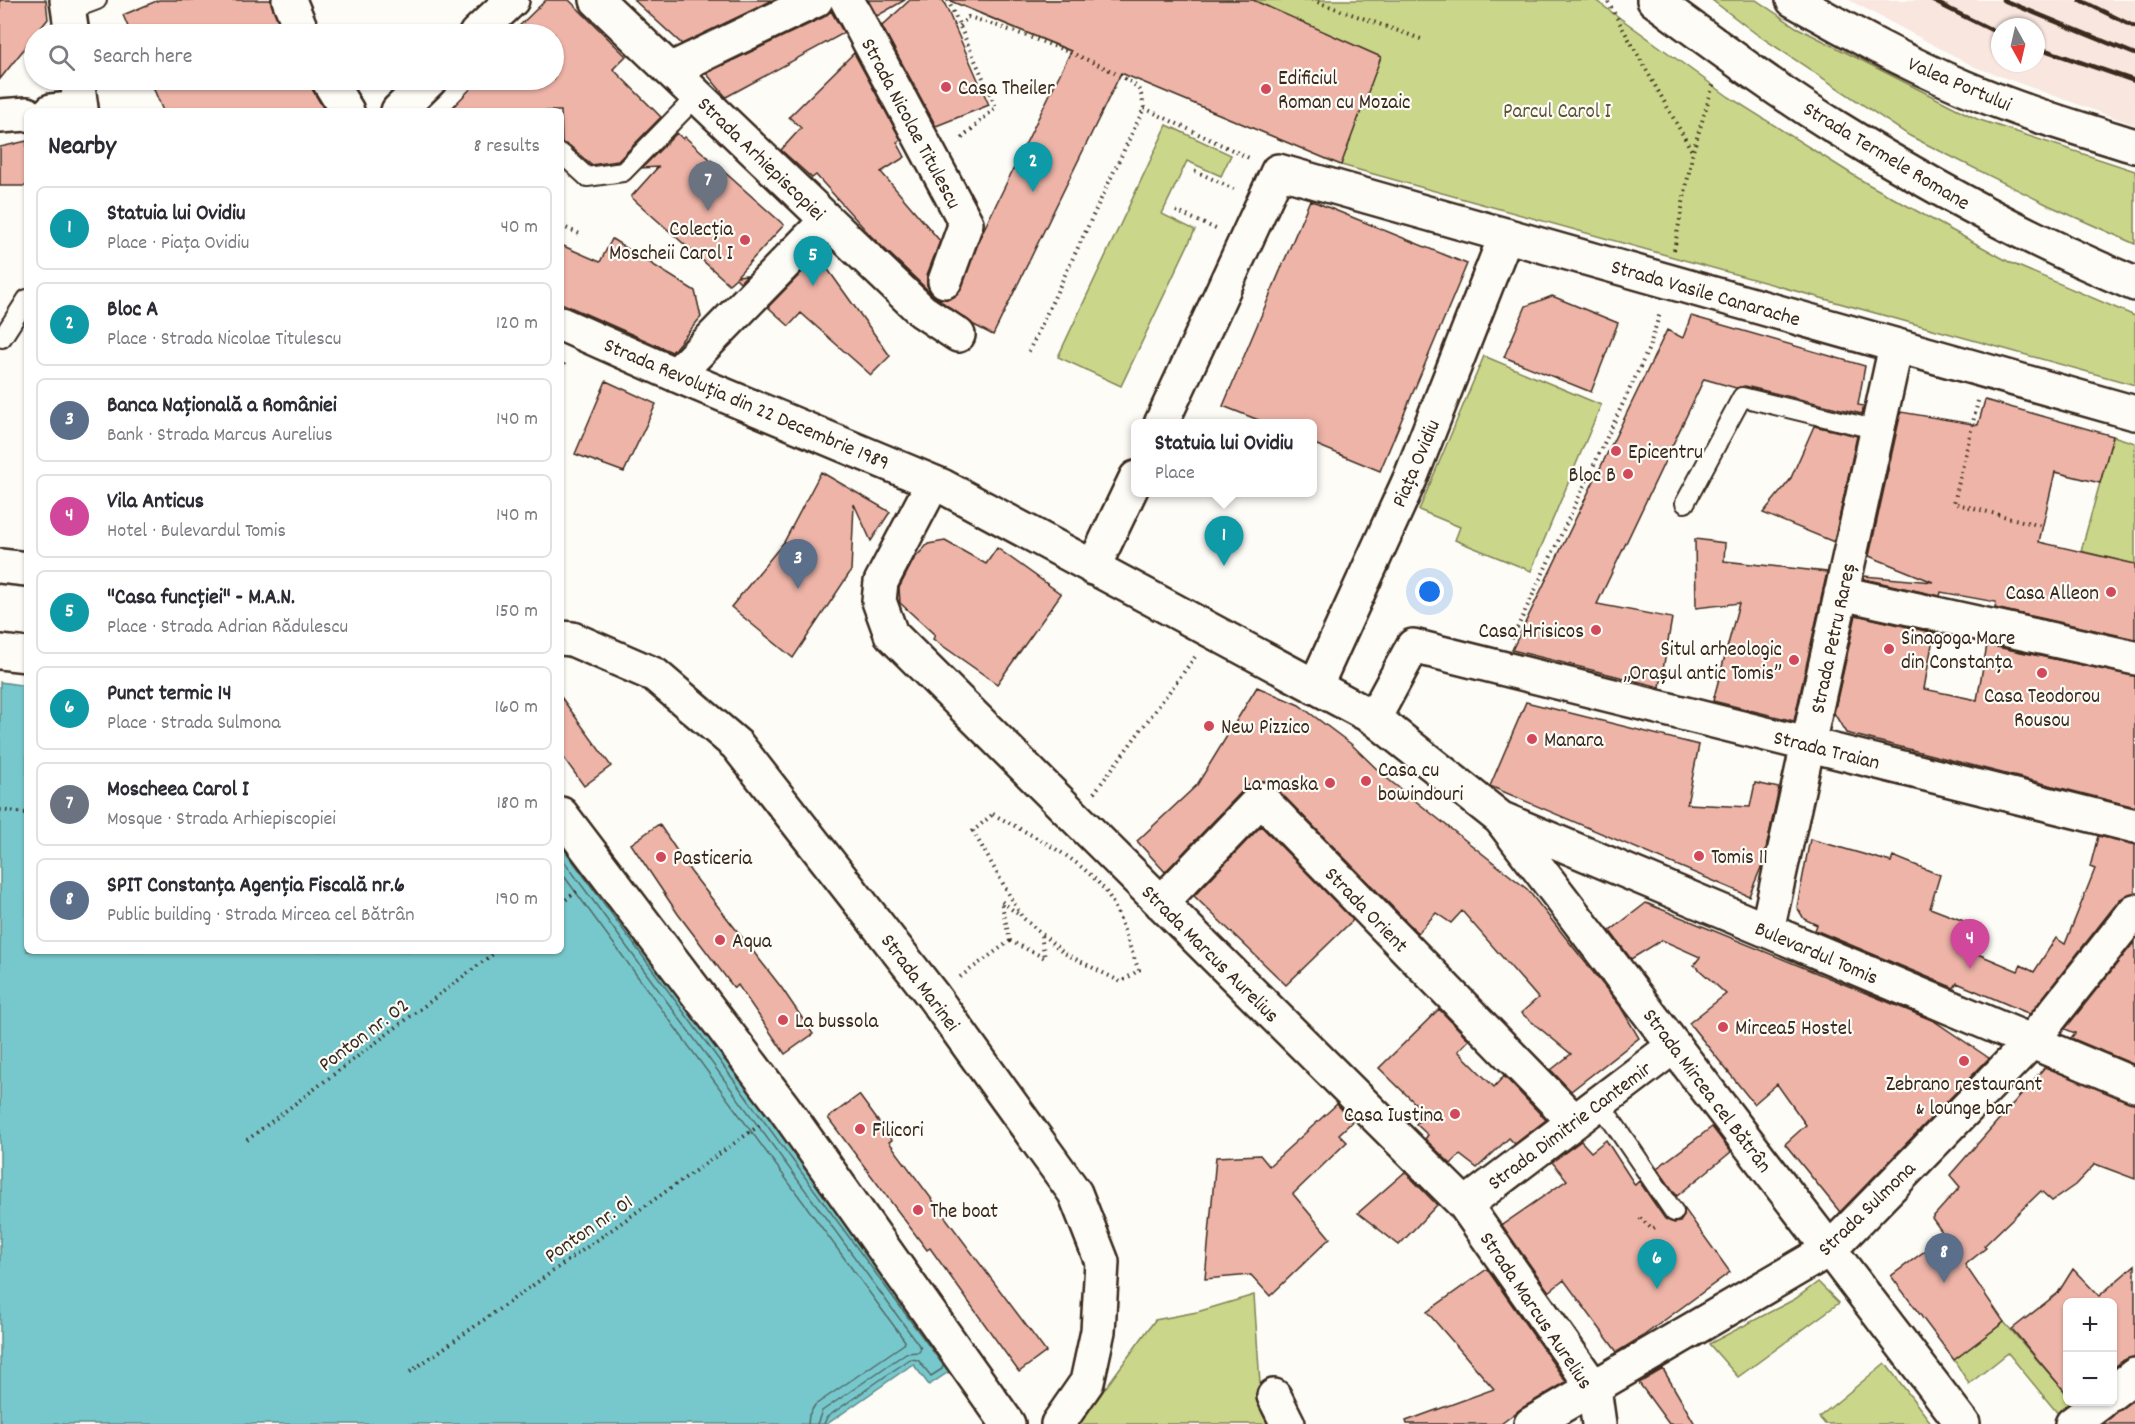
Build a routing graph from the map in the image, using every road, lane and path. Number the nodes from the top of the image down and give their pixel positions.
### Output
1 (289, 0) edge
2 (512, 0) edge
3 (597, 0) edge
4 (816, 0) edge
5 (847, 0) edge
6 (948, 0) edge
7 (1312, 0) edge
8 (1654, 0) edge
9 (1793, 0) edge
10 (1608, 2) dead end
11 (299, 24) edge
12 (487, 24) edge
13 (960, 26) junction
14 (1421, 39) dead end
15 (670, 70) junction
16 (1713, 85) dead end
17 (334, 90) edge
18 (420, 90) edge
19 (697, 96) junction
20 (345, 108) edge
21 (401, 108) edge
22 (1144, 108) junction
23 (24, 114) edge
24 (0, 116) edge
25 (2135, 146) edge
26 (1693, 152) junction
27 (564, 156) edge
28 (934, 164) junction
29 (1195, 171) dead end
30 (1278, 171) junction
31 (1221, 183) dead end
32 (1176, 211) dead end
33 (827, 220) junction
34 (1202, 223) dead end
35 (564, 227) edge
36 (580, 234) dead end
37 (1506, 235) junction
38 (945, 281) dead end
39 (1668, 281) junction
40 (2135, 284) edge
41 (24, 304) edge
42 (1658, 320) dead end
43 (564, 325) edge
44 (958, 335) dead end
45 (2, 338) dead end
46 (1896, 346) junction
47 (1028, 353) dead end
48 (676, 375) junction
49 (1978, 401) dead end
50 (2135, 413) edge
51 (1163, 419) edge
52 (1878, 430) junction
53 (938, 484) junction
54 (1131, 488) edge
55 (1685, 503) dead end
56 (2041, 526) dead end
57 (0, 566) edge
58 (1093, 568) junction
59 (24, 569) edge
60 (1841, 593) junction
61 (1213, 632) junction
62 (564, 638) edge
63 (0, 652) edge
64 (24, 655) edge
65 (2135, 658) edge
66 (1502, 668) junction
67 (1315, 687) junction
68 (1374, 718) junction
69 (1808, 745) junction
70 (0, 810) edge
71 (24, 813) edge
72 (1076, 817) junction
73 (564, 818) edge
74 (1500, 818) junction
75 (2135, 826) edge
76 (1069, 857) dead end
77 (1108, 895) dead end
78 (1161, 903) junction
79 (2135, 911) edge
80 (1022, 917) junction
81 (1767, 930) junction
82 (1041, 936) junction
83 (1011, 941) junction
84 (493, 954) edge
85 (933, 996) junction
86 (2031, 1042) junction
87 (1674, 1046) junction
88 (2135, 1085) edge
89 (1599, 1102) junction
90 (784, 1108) junction
91 (1574, 1121) junction
92 (248, 1140) dead end
93 (1465, 1204) junction
94 (1674, 1212) dead end
95 (1640, 1218) dead end
96 (1652, 1229) dead end
97 (1830, 1250) junction
98 (410, 1372) dead end
99 (2135, 1375) edge
100 (1594, 1388) junction
101 (2117, 1389) edge
102 (2095, 1406) edge
103 (1008, 1424) edge
104 (1058, 1424) edge
105 (1531, 1424) edge
106 (1599, 1424) edge
107 (1963, 1424) edge
108 (2072, 1424) edge

1 - 11 street
2 - 12 street
3 - 15 street, Strada Arhiepiscopiei
4 - 15 street
5 - 28 street, Strada Nicolae Titulescu
6 - 13 path
7 - 14 path
8 - 40 street, Strada Termele Romane
9 - 25 street, Valea Portului
10 - 26 path
13 - 22 path
13 - 28 path
15 - 19 street, Strada Arhiepiscopiei
16 - 26 path
17 - 20 street
18 - 21 street
19 - 27 lane
19 - 33 street, Strada Arhiepiscopiei
22 - 30 path
22 - 47 path
23 - 24 street
26 - 39 path
28 - 38 street, Strada Nicolae Titulescu
29 - 31 path
30 - 37 street, Strada Vasile Canarache
30 - 51 street
32 - 34 path
33 - 44 street, Strada Arhiepiscopiei
33 - 48 street
35 - 36 path
37 - 39 street, Strada Vasile Canarache
37 - 67 street, Piața Ovidiu
39 - 46 street, Strada Vasile Canarache
41 - 45 lane
42 - 66 path
43 - 48 street, Strada Revoluția din 22 Decembrie 1989
46 - 50 street, Strada Vasile Canarache
46 - 52 street, Strada Petru Rareș
48 - 53 street, Strada Revoluția din 22 Decembrie 1989
49 - 56 path
52 - 55 lane
52 - 60 street, Strada Petru Rareș
53 - 58 street, Strada Revoluția din 22 Decembrie 1989
53 - 72 street, Strada Marcus Aurelius
54 - 58 street
57 - 59 street
58 - 61 street, Strada Revoluția din 22 Decembrie 1989
60 - 65 street
60 - 69 street, Strada Petru Rareș
61 - 67 street, Strada Mircea cel Bătrân
61 - 72 path
62 - 85 street, Strada Marinei
63 - 64 street
66 - 68 street, Strada Traian
66 - 69 street, Strada Traian
67 - 68 street, Strada Mircea cel Bătrân
68 - 74 street, Strada Mircea cel Bătrân
69 - 75 street, Strada Traian
69 - 81 street, Strada Petru Rareș
70 - 71 path
72 - 78 street, Strada Marcus Aurelius
73 - 90 street
74 - 81 street, Bulevardul Tomis
74 - 87 street, Strada Mircea cel Bătrân
76 - 80 path
77 - 82 path
78 - 91 street, Strada Orient
78 - 93 street, Strada Marcus Aurelius
79 - 86 street, Strada Sulmona
80 - 82 path
80 - 83 path
81 - 86 street, Bulevardul Tomis
82 - 83 path
83 - 85 path
84 - 92 path, Ponton nr. 02
85 - 104 street, Strada Marinei
86 - 88 street, Bulevardul Tomis
86 - 97 street, Strada Sulmona
87 - 89 street, Strada Dimitrie Cantemir
87 - 97 street, Strada Mircea cel Bătrân
89 - 91 street, Strada Dimitrie Cantemir
89 - 94 lane
90 - 98 path, Ponton nr. 01
90 - 103 street
91 - 93 street, Strada Dimitrie Cantemir
93 - 100 street, Strada Marcus Aurelius
95 - 96 path
97 - 100 street, Strada Sulmona
97 - 107 street, Strada Mircea cel Bătrân
99 - 101 street
100 - 105 street, Strada Sulmona
100 - 106 street, Strada Marcus Aurelius
102 - 108 street

